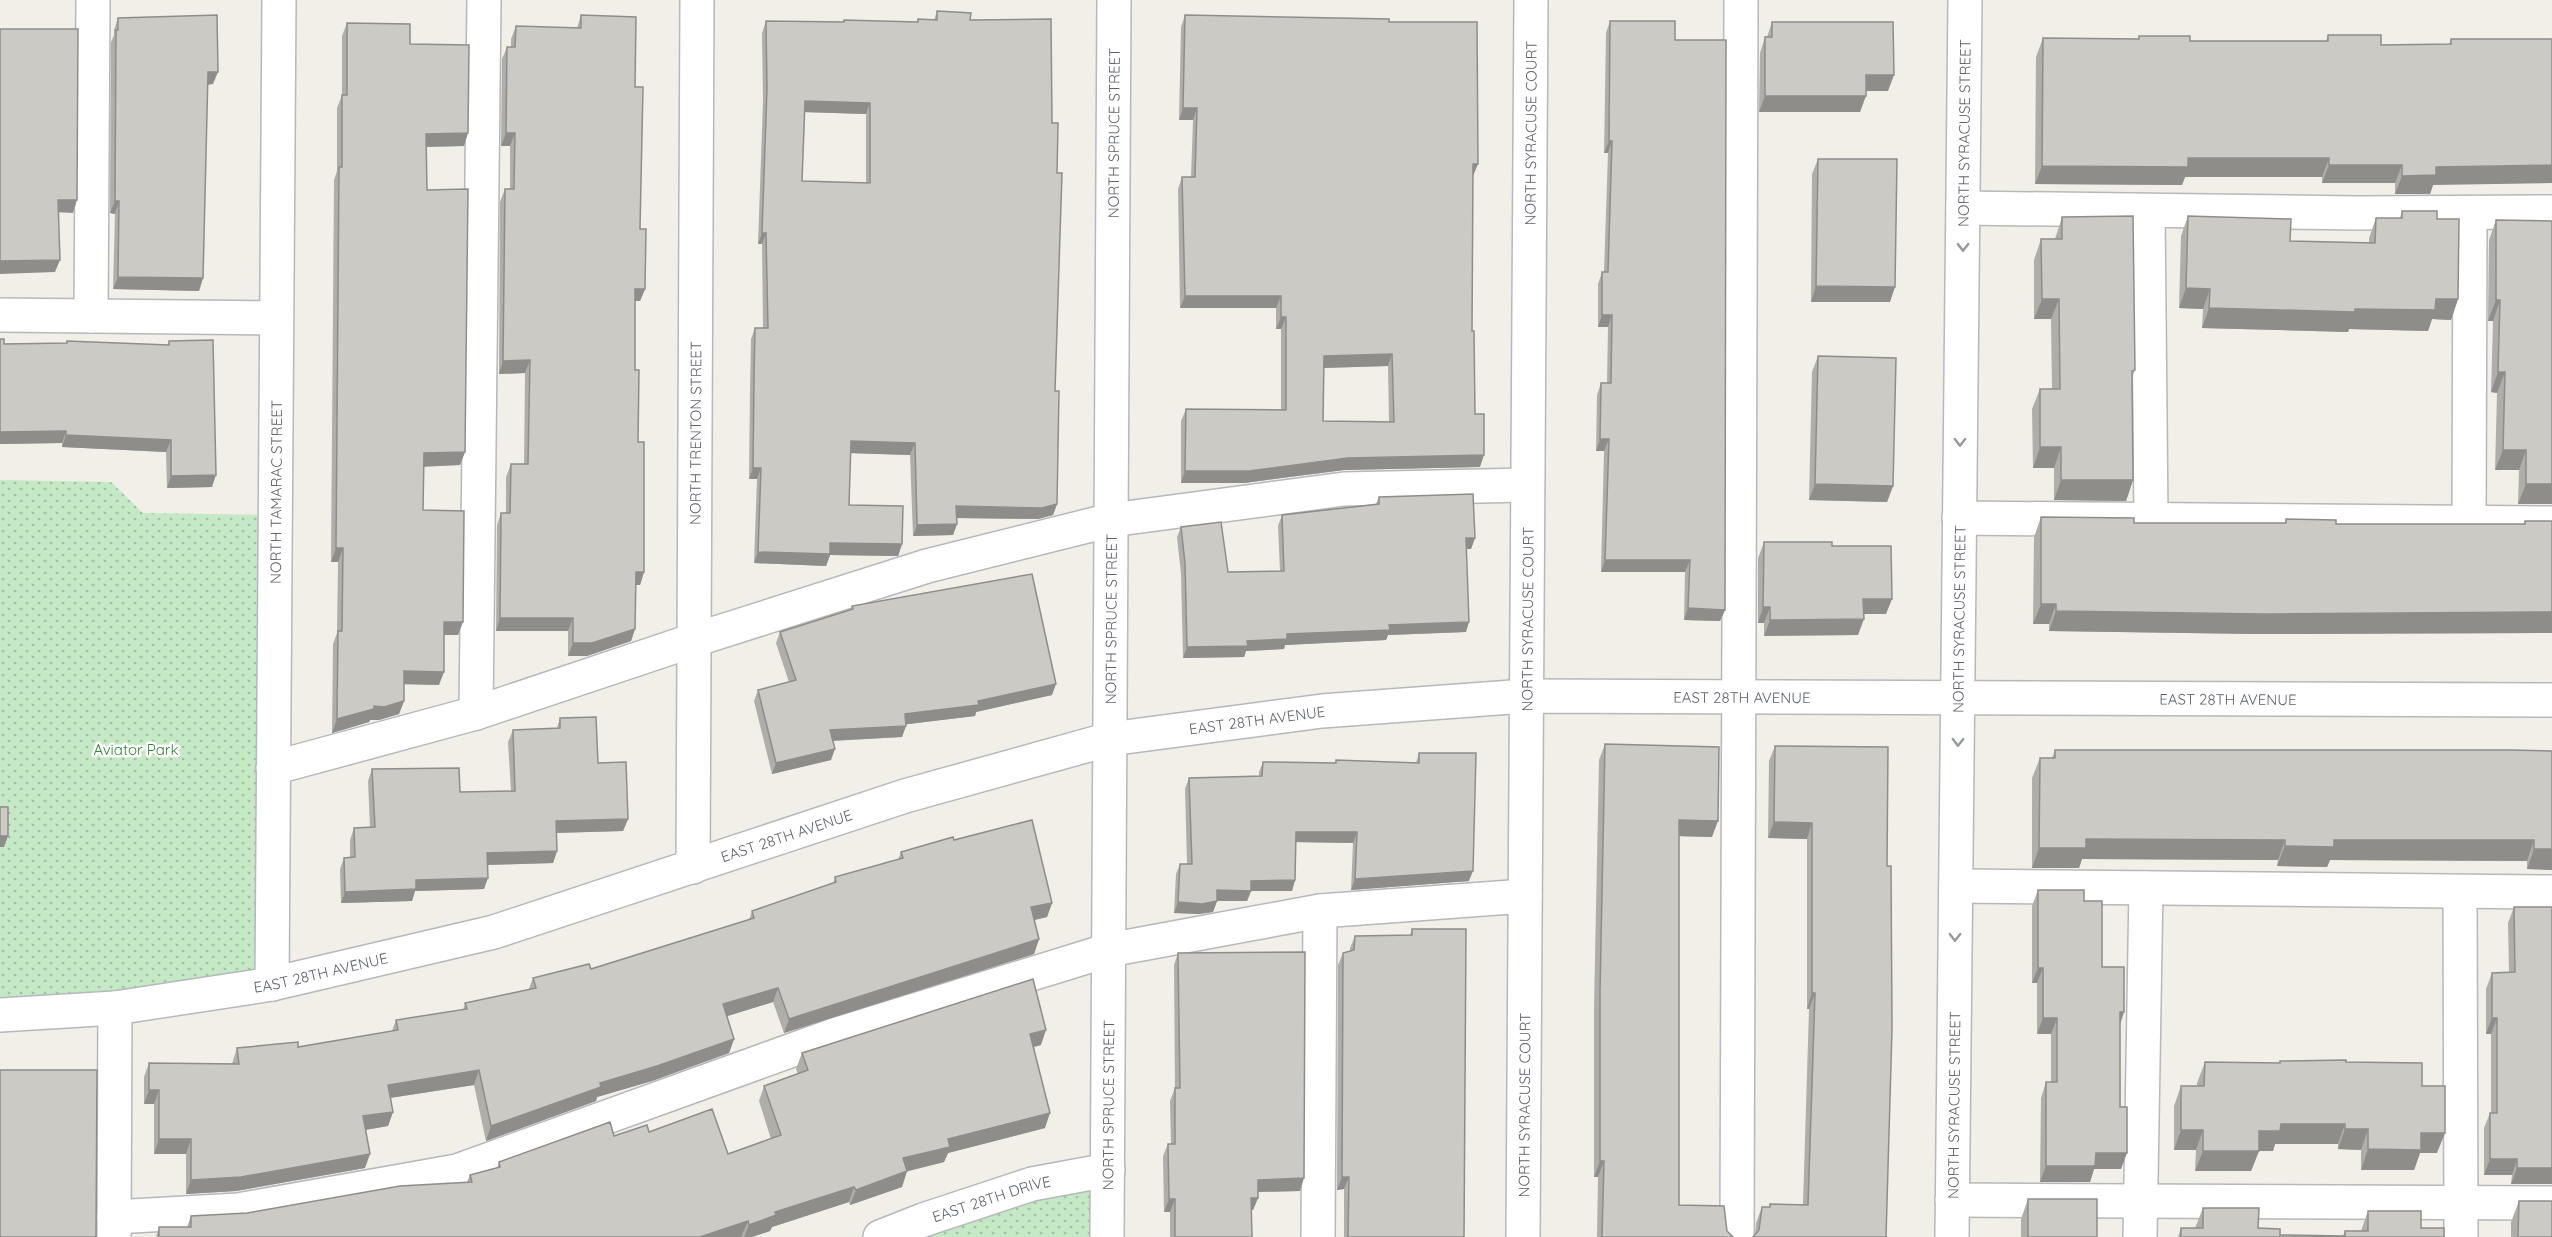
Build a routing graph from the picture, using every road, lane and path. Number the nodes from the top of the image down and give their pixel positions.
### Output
1 (93, 0) edge
2 (279, 0) edge
3 (484, 0) edge
4 (697, 0) edge
5 (1114, 0) edge
6 (1531, 0) edge
7 (1741, 0) edge
8 (1965, 0) edge
9 (1963, 208) junction
10 (2148, 211) junction
11 (2552, 212) edge
12 (2470, 213) junction
13 (0, 315) edge
14 (92, 316) junction
15 (276, 318) junction
16 (1527, 484) junction
17 (1959, 518) junction
18 (1111, 520) junction
19 (2151, 520) junction
20 (2469, 523) junction
21 (2552, 523) edge
22 (694, 640) junction
23 (1526, 696) junction
24 (1739, 696) junction
25 (1958, 697) junction
26 (2552, 700) edge
27 (476, 713) junction
28 (1110, 739) junction
29 (273, 768) junction
30 (693, 867) junction
31 (1956, 886) junction
32 (2146, 888) junction
33 (2460, 892) junction
34 (2552, 892) edge
35 (1525, 896) junction
36 (1320, 911) junction
37 (1109, 950) junction
38 (272, 984) junction
39 (115, 1008) junction
40 (0, 1015) edge
41 (1108, 1170) junction
42 (1952, 1200) junction
43 (2140, 1201) junction
44 (2461, 1202) junction
45 (2552, 1203) edge
46 (114, 1227) edge
47 (880, 1237) edge
48 (1107, 1237) edge
49 (1318, 1237) edge
50 (1522, 1237) edge
51 (1737, 1237) edge
52 (1952, 1237) edge
53 (2140, 1237) edge
54 (2462, 1237) edge

1 - 14 street
2 - 15 street, NORTH TAMARAC STREET
3 - 27 street
4 - 22 street, NORTH TRENTON STREET
5 - 18 street, NORTH SPRUCE STREET
6 - 16 street, NORTH SYRACUSE COURT
7 - 24 street
8 - 9 street, NORTH SYRACUSE STREET
9 - 10 street
9 -> 17 street, NORTH SYRACUSE STREET
10 - 12 street
10 - 19 street
11 - 12 street
12 - 20 street
13 - 14 street
14 - 15 street
15 - 29 street, NORTH TAMARAC STREET
16 - 18 street
16 - 23 street, NORTH SYRACUSE COURT
17 - 19 street
17 - 25 street, NORTH SYRACUSE STREET
18 - 22 street
18 - 28 street, NORTH SPRUCE STREET
19 - 20 street
20 - 21 street
22 - 27 street
22 - 30 street, NORTH TRENTON STREET
23 - 24 street, EAST 28TH AVENUE
23 - 28 street, EAST 28TH AVENUE
23 - 35 street, NORTH SYRACUSE COURT
24 - 25 street, EAST 28TH AVENUE
24 - 51 street
25 - 26 street, EAST 28TH AVENUE
25 -> 31 street, NORTH SYRACUSE STREET
27 - 29 street
28 - 30 street, EAST 28TH AVENUE
28 - 37 street, NORTH SPRUCE STREET
29 - 38 street, NORTH TAMARAC STREET
30 - 38 street, EAST 28TH AVENUE
31 - 32 street
31 -> 42 street, NORTH SYRACUSE STREET
32 - 33 street
32 - 43 street
33 - 34 street
33 - 44 street
35 - 36 street
35 - 50 street, NORTH SYRACUSE COURT
36 - 37 street
36 - 49 street
37 - 41 street, NORTH SPRUCE STREET
37 - 46 street
38 - 39 street, EAST 28TH AVENUE
39 - 40 street, EAST 28TH AVENUE
39 - 46 street
41 - 47 street, EAST 28TH DRIVE
41 - 48 street, NORTH SPRUCE STREET
42 - 43 street
42 - 52 street, NORTH SYRACUSE STREET
43 - 44 street
43 - 53 street
44 - 45 street
44 - 54 street

